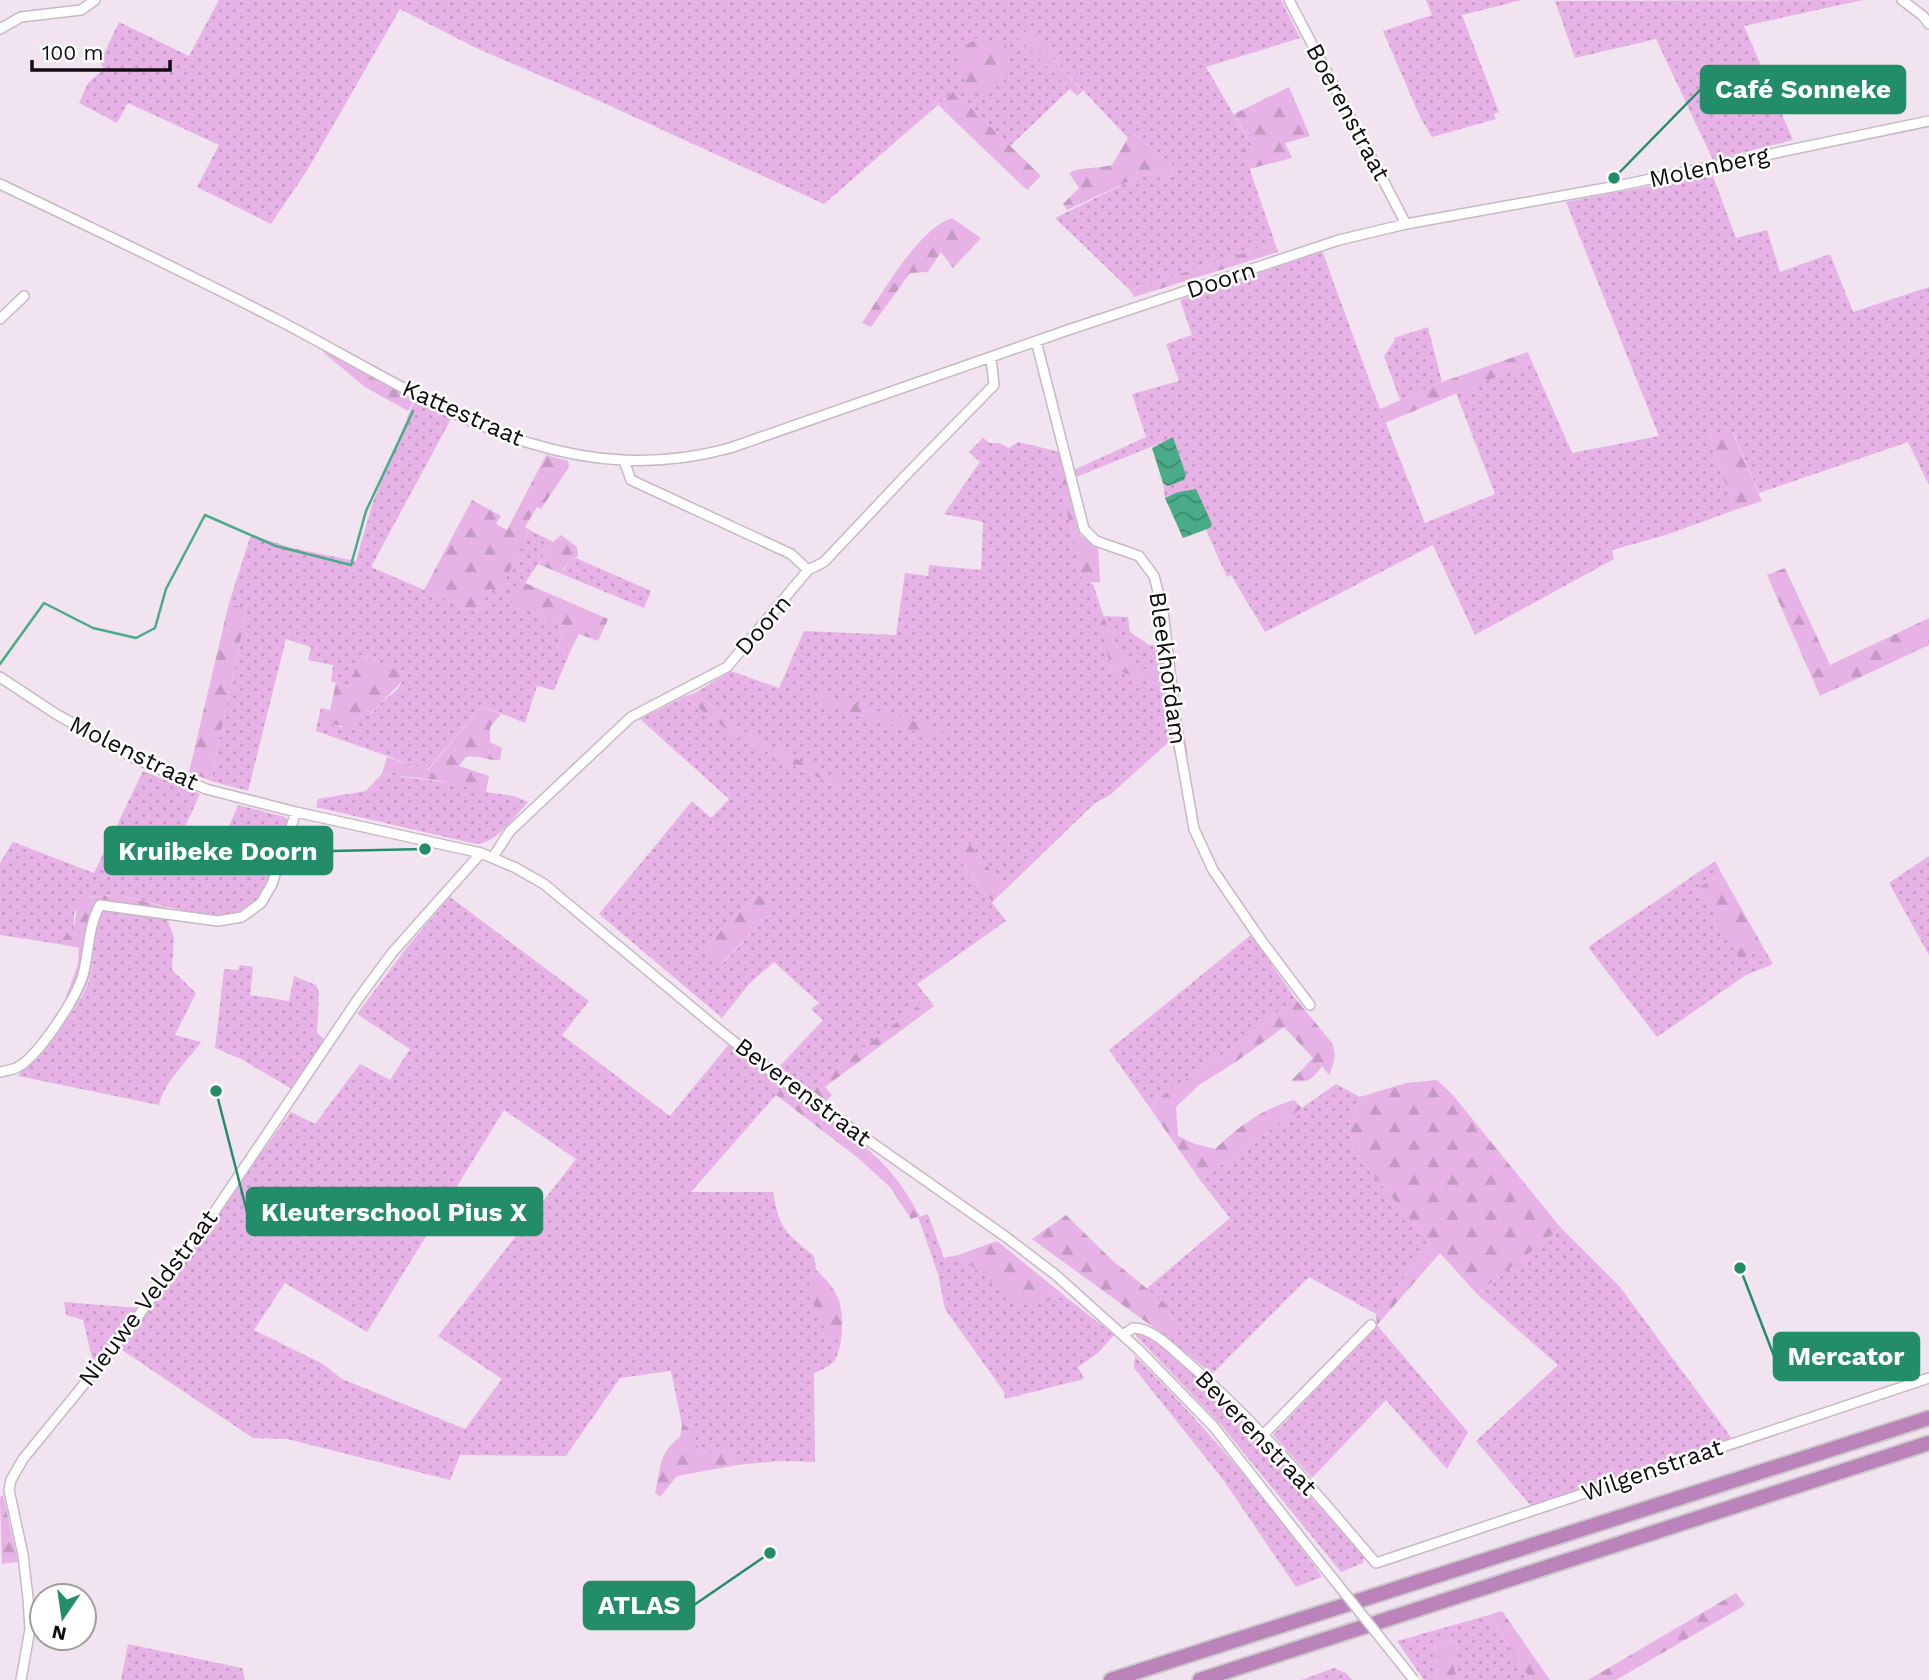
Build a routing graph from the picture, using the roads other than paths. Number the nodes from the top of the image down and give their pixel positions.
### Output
1 (95, 0) edge
2 (1289, 0) edge
3 (1902, 0) edge
4 (1929, 24) edge
5 (0, 29) edge
6 (1929, 121) edge
7 (0, 184) edge
8 (1406, 224) junction
9 (24, 296) dead end
10 (0, 319) edge
11 (1036, 341) junction
12 (991, 358) junction
13 (624, 461) junction
14 (808, 570) junction
15 (0, 677) edge
16 (296, 812) junction
17 (481, 853) junction
18 (494, 857) junction
19 (1310, 1005) dead end
20 (0, 1072) edge
21 (1371, 1325) dead end
22 (1123, 1335) junction
23 (1929, 1378) edge
24 (1929, 1418) edge
25 (1264, 1434) junction
26 (1929, 1443) edge
27 (1377, 1563) joint
28 (21, 1680) edge
29 (1111, 1680) edge
30 (1200, 1680) edge
31 (1414, 1680) edge

1 - 5 street
2 - 8 street, Boerenstraat
3 - 4 street
6 - 8 street, Molenberg
7 - 13 street, Kattestraat
8 - 11 street, Doorn
9 - 10 street
11 - 12 street, Kattestraat
11 - 19 street, Bleekhofdam
12 - 13 street, Kattestraat
12 - 14 street, Doorn
13 - 14 street
14 - 18 street, Doorn
15 - 16 street, Molenstraat
16 - 17 street, Molenstraat
16 - 20 street
17 - 18 street, Beverenstraat
17 - 28 street, Nieuwe Veldstraat
18 - 22 street, Beverenstraat
21 - 25 street
22 - 25 street, Beverenstraat
22 - 31 street, Beverenstraat, bridge
23 - 27 street, Wilgenstraat
24 - 29 highway
25 - 27 street, Beverenstraat
26 - 30 highway

